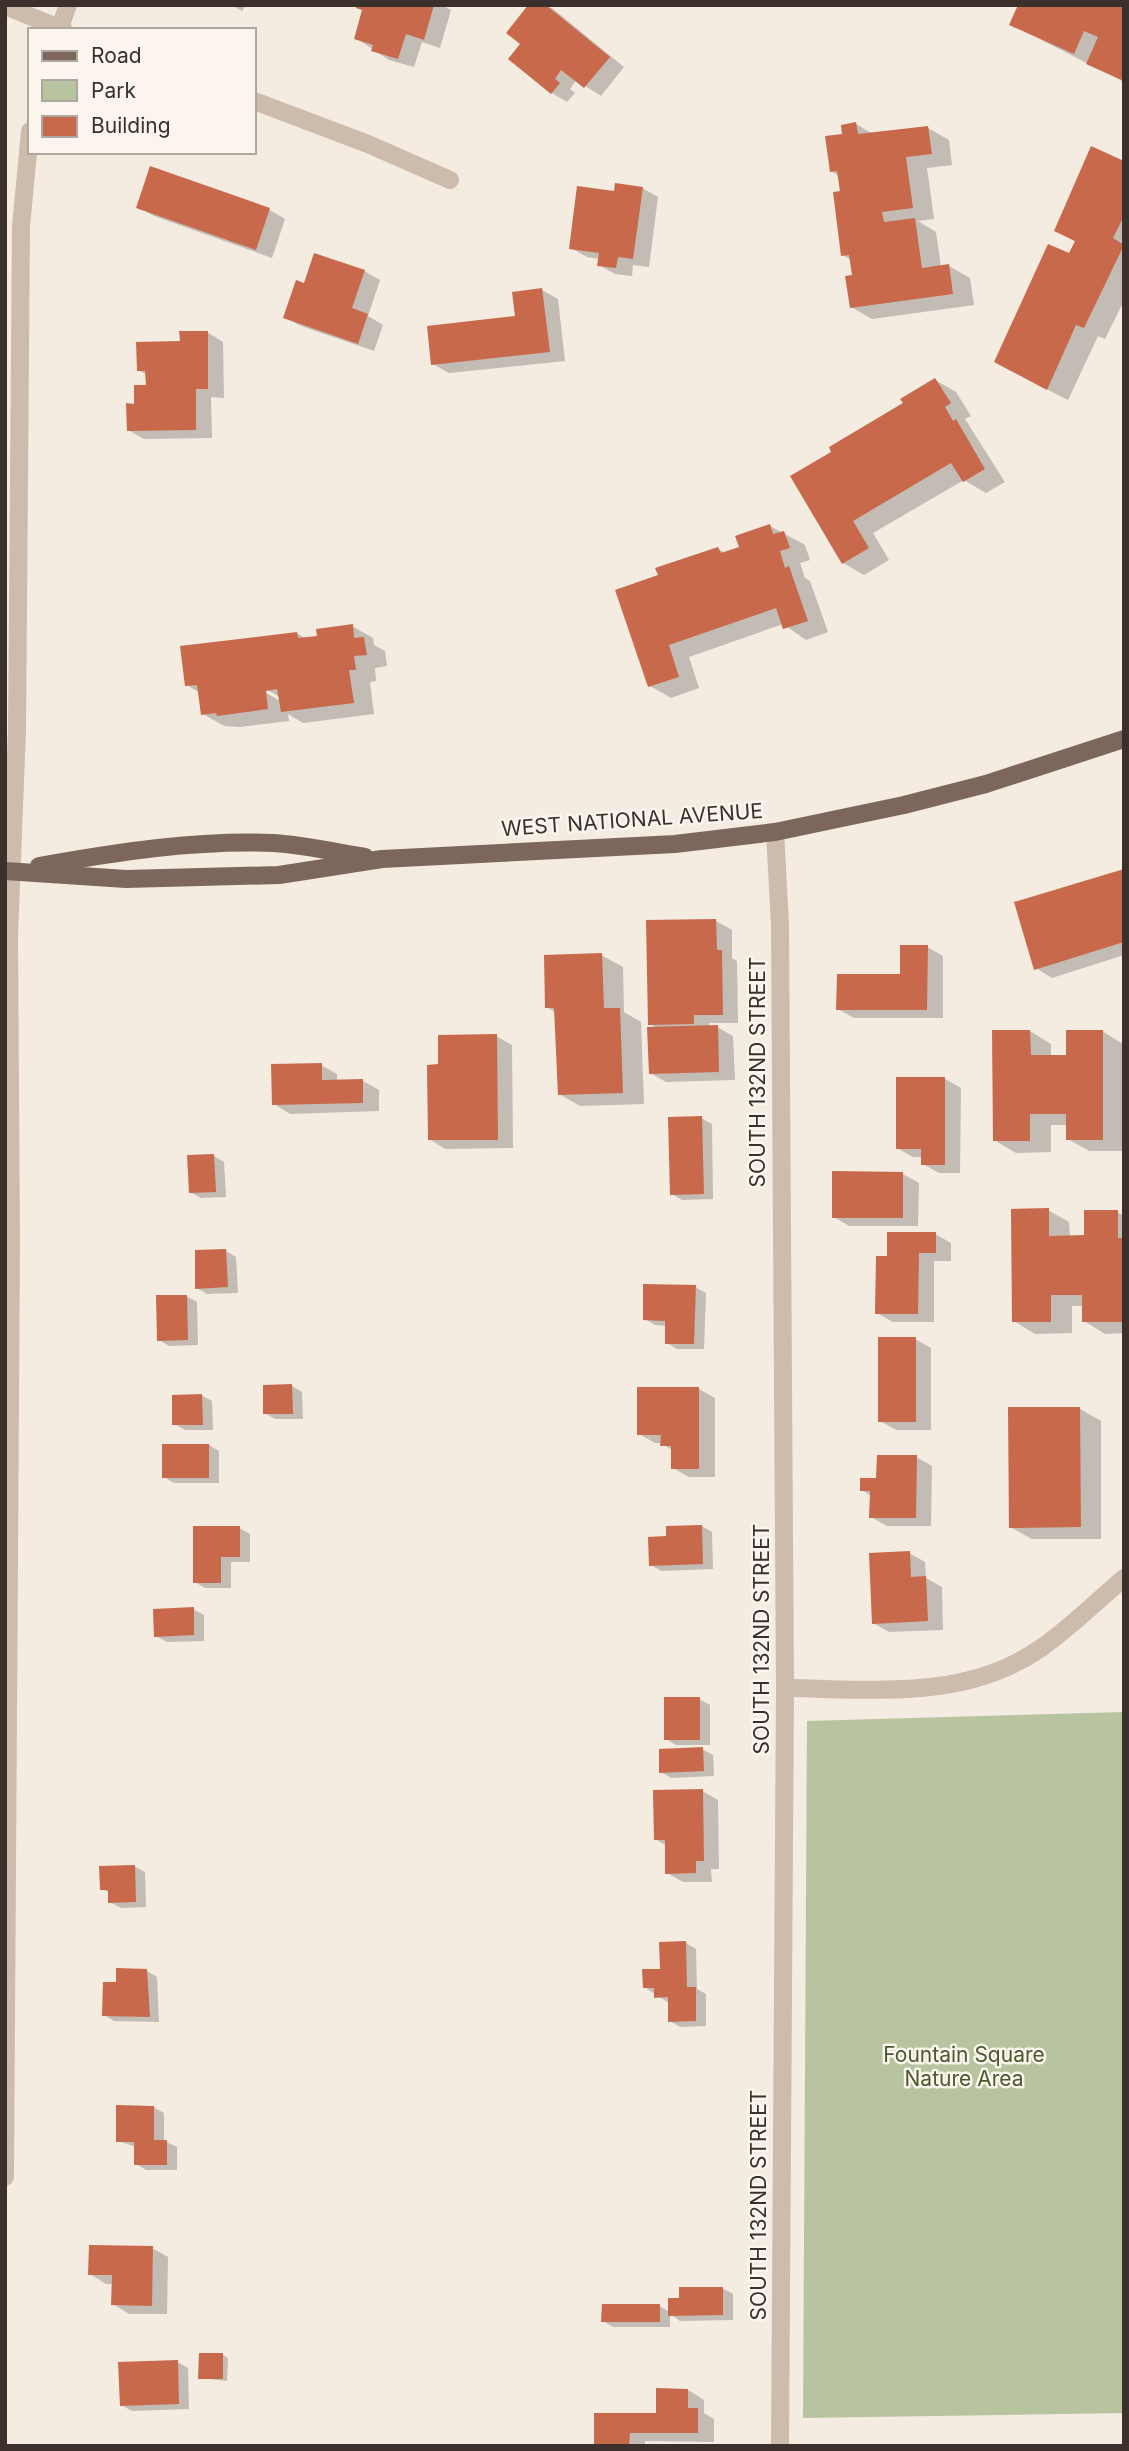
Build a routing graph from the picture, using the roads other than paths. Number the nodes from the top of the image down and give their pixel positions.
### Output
1 (68, 5) edge
2 (5, 6) edge
3 (59, 28) edge
4 (61, 28) edge
5 (256, 102) edge
6 (28, 154) edge
7 (450, 180) dead end
8 (1124, 739) edge
9 (775, 832) junction
10 (383, 859) junction
11 (8, 871) edge
12 (1124, 1578) edge
13 (785, 1689) junction
14 (5, 2178) edge
15 (780, 2446) edge

1 - 4 street
2 - 3 street
5 - 7 street
6 - 11 street
8 - 9 main road, WEST NATIONAL AVENUE
9 - 10 main road, WEST NATIONAL AVENUE
9 - 13 street, SOUTH 132ND STREET
10 - 11 main road, WEST NATIONAL AVENUE
10 - 11 main road, WEST NATIONAL AVENUE
11 - 14 street
12 - 13 street
13 - 15 street, SOUTH 132ND STREET

